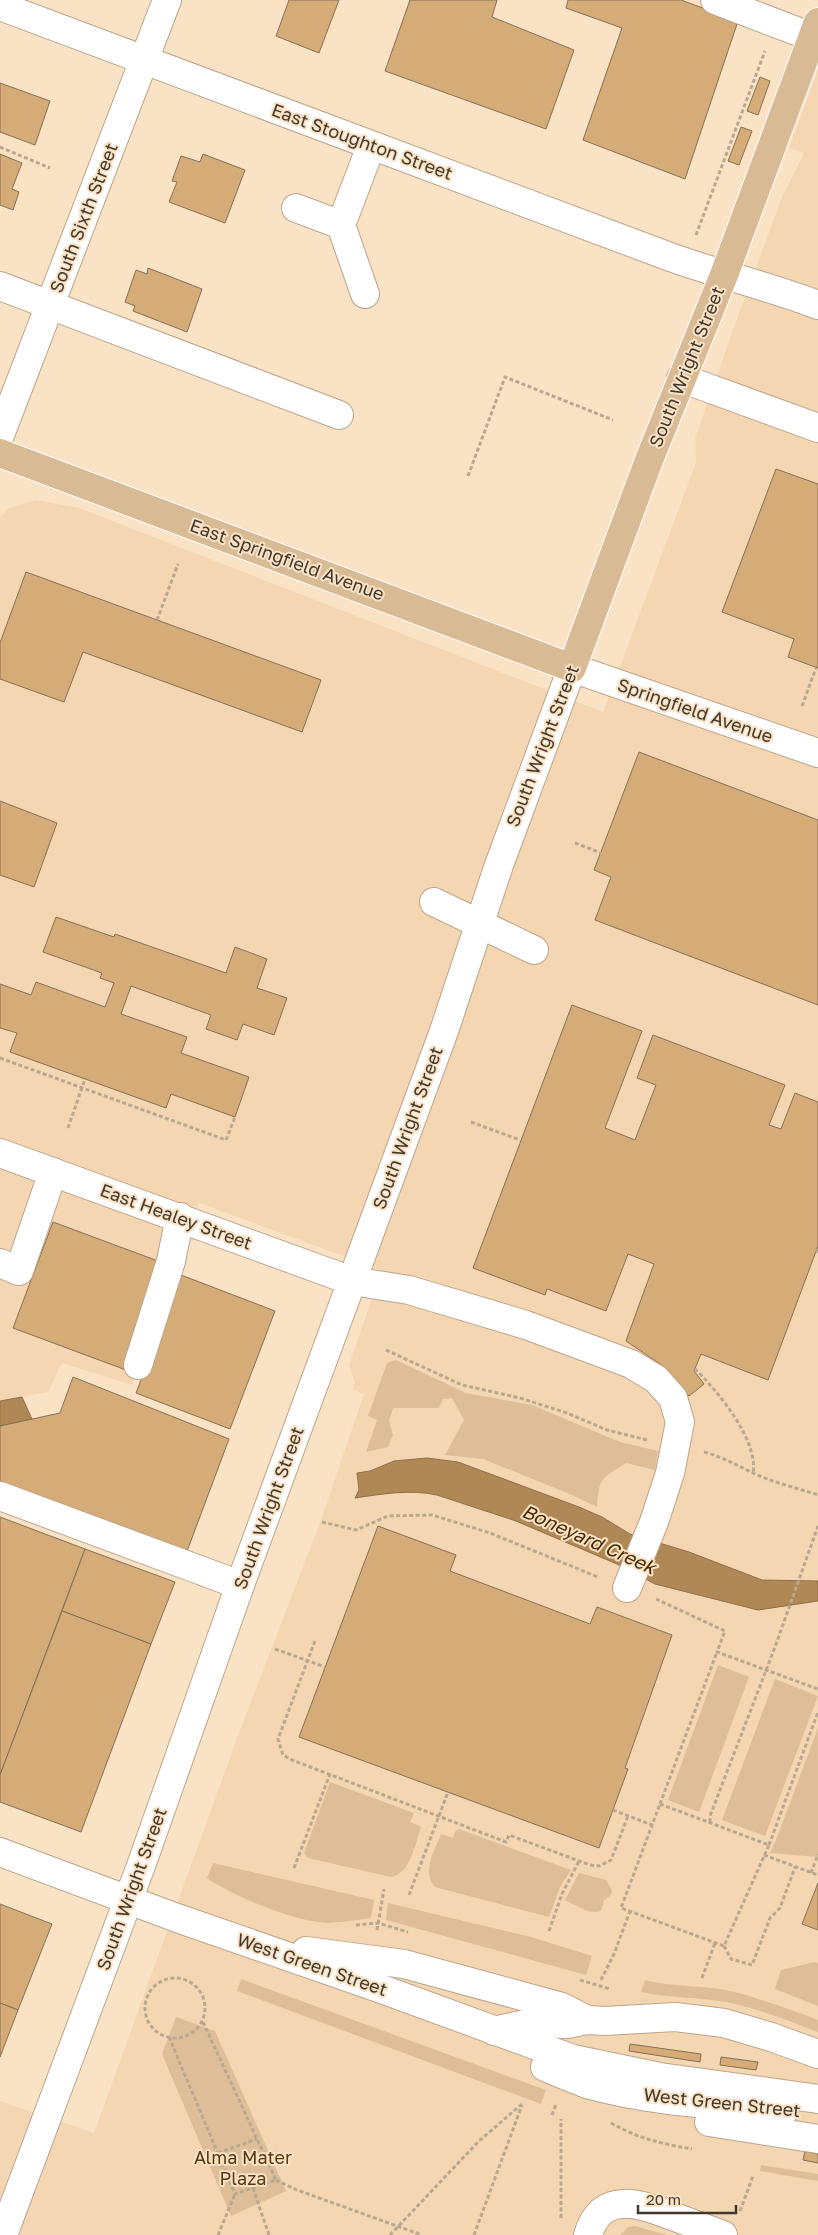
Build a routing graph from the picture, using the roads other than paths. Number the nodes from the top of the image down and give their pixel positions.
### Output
1 (167, 0) edge
2 (715, 0) edge
3 (0, 6) edge
4 (815, 29) edge
5 (144, 61) junction
6 (371, 146) junction
7 (296, 208) dead end
8 (341, 225) junction
9 (724, 276) junction
10 (0, 286) edge
11 (365, 294) dead end
12 (818, 305) edge
13 (50, 306) junction
14 (681, 378) junction
15 (339, 415) dead end
16 (818, 428) edge
17 (0, 435) edge
18 (0, 453) edge
19 (572, 668) junction
20 (818, 753) edge
21 (434, 902) dead end
22 (479, 924) junction
23 (534, 950) dead end
24 (0, 1153) edge
25 (53, 1172) junction
26 (180, 1217) junction
27 (0, 1263) edge
28 (352, 1281) junction
29 (138, 1365) dead end
30 (0, 1496) edge
31 (628, 1584) road end
32 (240, 1585) junction
33 (0, 1852) edge
34 (129, 1900) junction
35 (246, 1942) junction
36 (587, 2020) junction
37 (494, 2031) junction
38 (818, 2054) edge
39 (587, 2084) junction
40 (818, 2099) edge
41 (818, 2114) edge
42 (818, 2139) edge
43 (730, 2226) edge
44 (3, 2235) edge
45 (588, 2235) edge

1 - 5 street, South Sixth Street
2 - 4 street
3 - 5 street, East Stoughton Street
4 - 9 main road, South Wright Street
5 - 6 street, East Stoughton Street
5 - 13 street, South Sixth Street
6 - 8 street
6 - 9 street, East Stoughton Street
7 - 8 street
8 - 11 street
9 - 12 street, East Stoughton Street
9 - 14 main road, South Wright Street
10 - 13 street
13 - 15 street
13 - 17 street, South Sixth Street
14 - 16 street
14 - 19 main road, South Wright Street
18 - 19 main road, East Springfield Avenue
19 - 20 street, Springfield Avenue
19 - 22 street, South Wright Street
21 - 22 street
22 - 23 street
22 - 28 street, South Wright Street
24 - 25 street, East Healey Street
25 - 26 street, East Healey Street
25 - 27 street
26 - 28 street, East Healey Street
26 - 29 street
28 - 31 street, East Healey Street
28 - 32 street, South Wright Street
30 - 32 street
32 - 34 street, South Wright Street
33 - 34 street, West Green Street
34 - 35 street, West Green Street
34 - 44 street, South Wright Street
35 - 36 street
35 - 37 street, West Green Street
36 - 37 street
36 - 38 street
37 - 39 street, West Green Street
37 - 40 street
39 - 41 street, West Green Street
39 - 42 street
43 - 45 street

